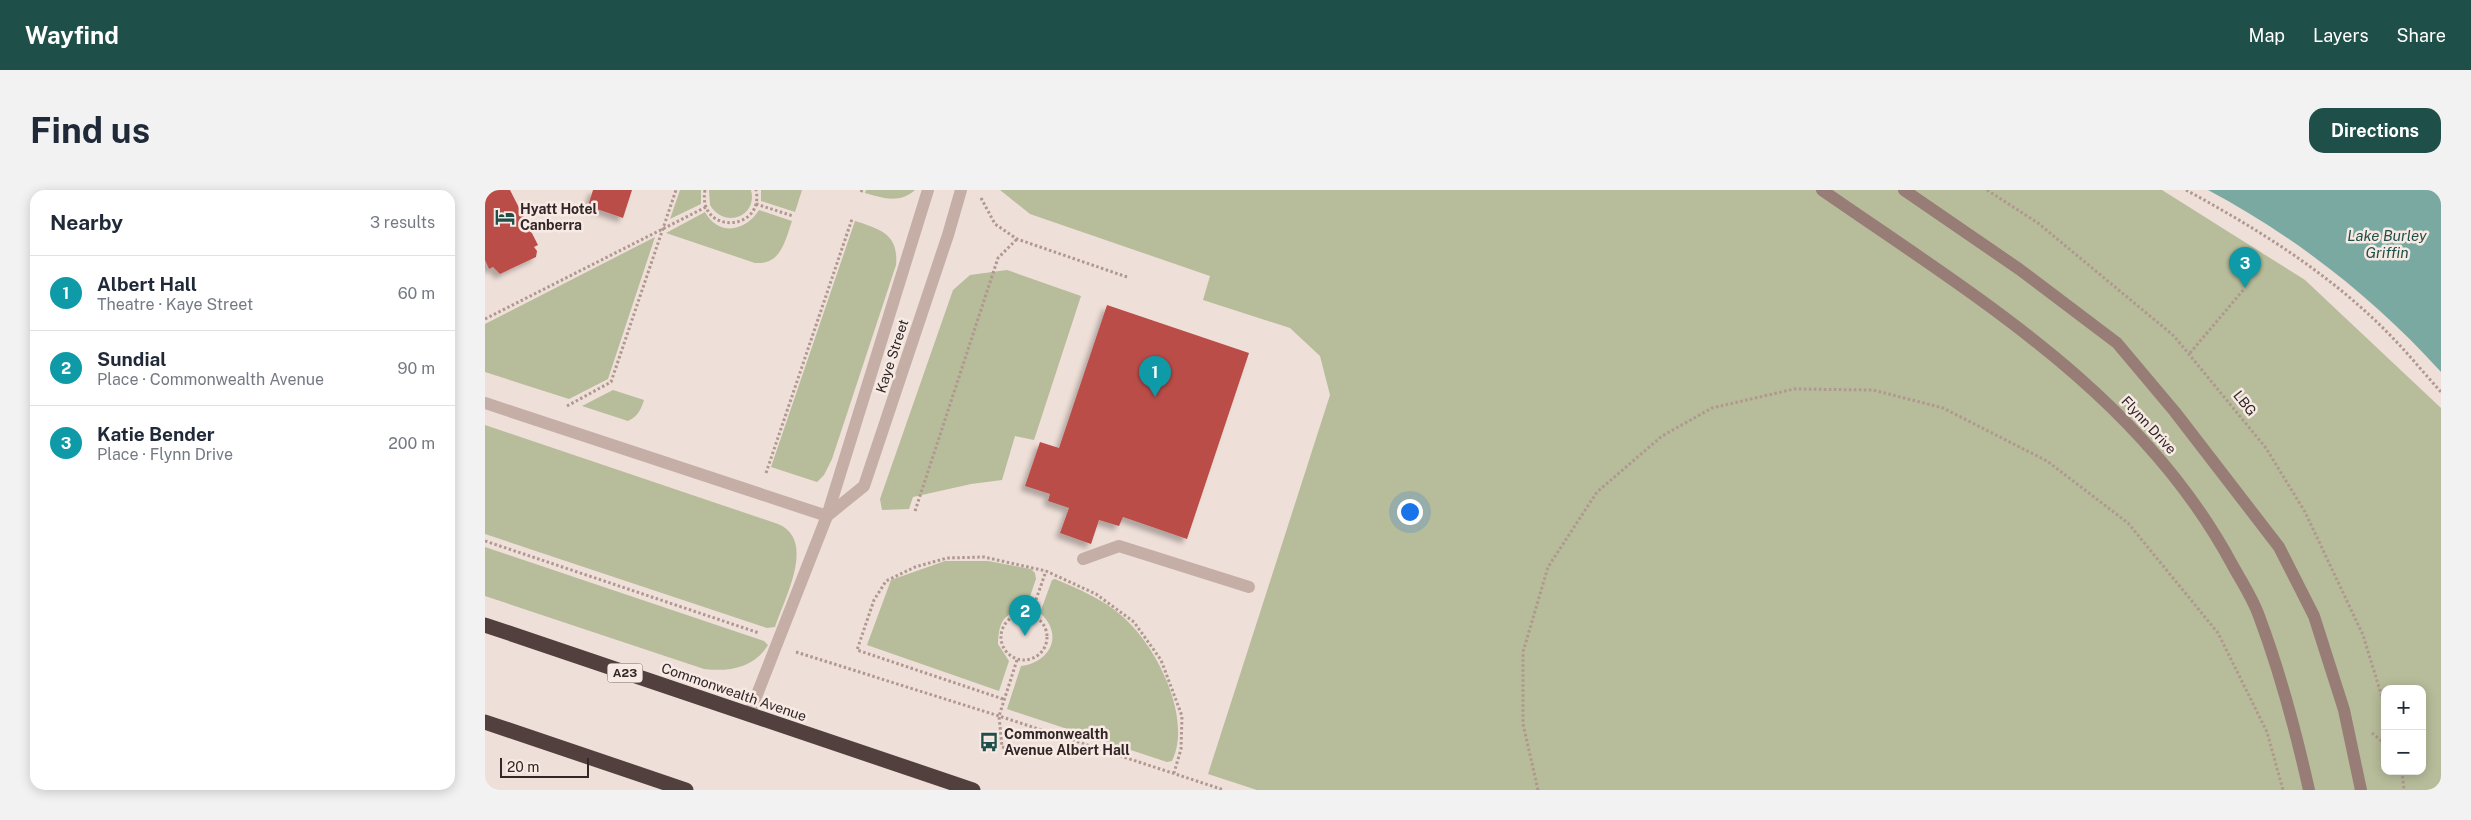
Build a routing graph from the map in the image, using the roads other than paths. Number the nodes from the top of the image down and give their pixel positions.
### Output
1 (928, 190) edge
2 (961, 190) edge
3 (1822, 190) edge
4 (1904, 190) edge
5 (485, 403) edge
6 (827, 516) junction
7 (1083, 559) dead end
8 (1249, 587) dead end
9 (485, 626) edge
10 (749, 715) junction
11 (485, 722) edge
12 (686, 790) edge
13 (973, 790) edge
14 (2309, 790) edge
15 (2361, 790) edge

1 - 6 street, Kaye Street
2 - 6 street, Kaye Street
3 - 14 main road, Flynn Drive
4 - 15 main road, Flynn Drive
5 - 6 street
6 - 10 street, Kaye Street
7 - 8 street
9 - 10 highway, Commonwealth Avenue / A23
10 - 13 highway, Commonwealth Avenue / A23
11 - 12 highway

